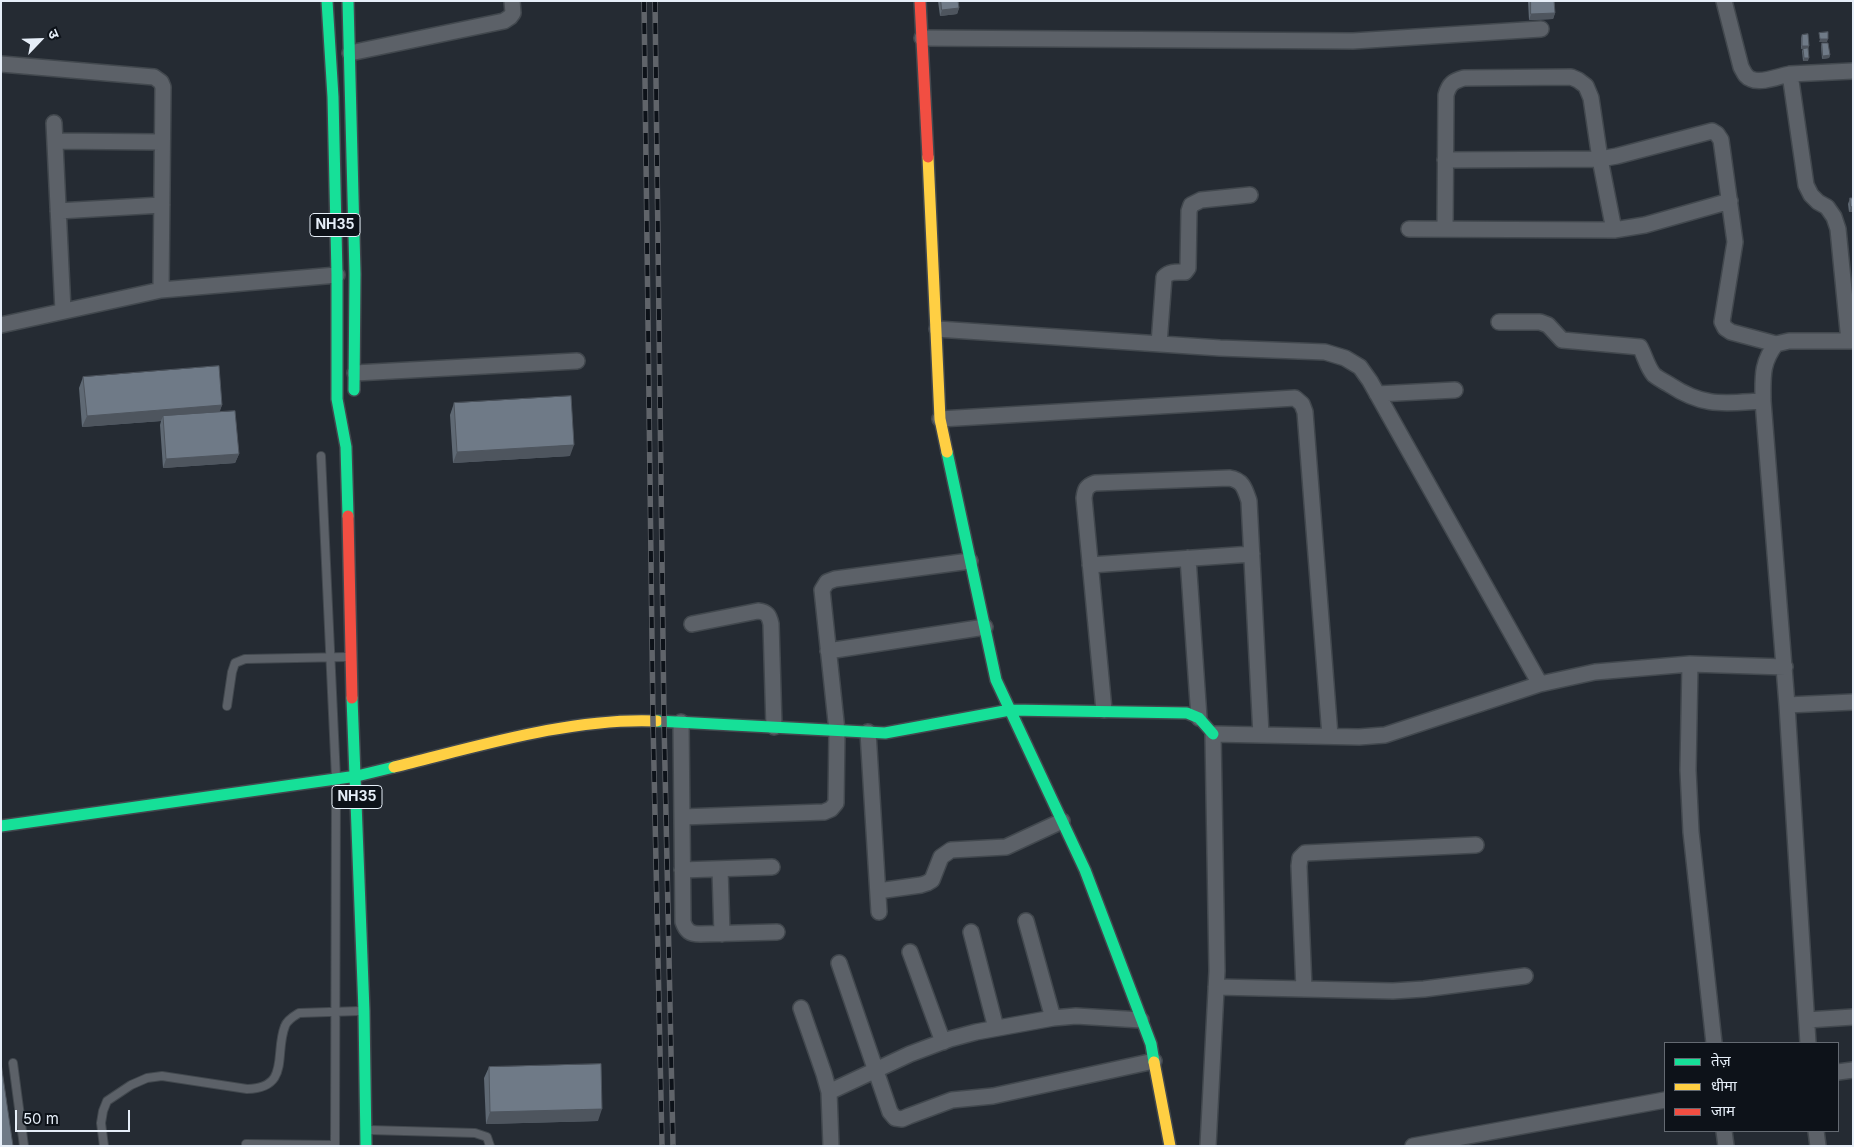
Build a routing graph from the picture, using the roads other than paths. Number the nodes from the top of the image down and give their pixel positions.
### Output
1 (327, 1) edge
2 (348, 1) edge
3 (512, 1) edge
4 (920, 1) edge
5 (1724, 1) edge
6 (1541, 29) dead end
7 (922, 38) junction
8 (350, 53) junction
9 (1, 64) edge
10 (1853, 71) edge
11 (1790, 74) junction
12 (54, 123) dead end
13 (55, 141) junction
14 (162, 142) junction
15 (1600, 159) junction
16 (1445, 160) junction
17 (1250, 196) dead end
18 (1730, 201) junction
19 (162, 205) junction
20 (58, 211) junction
21 (1408, 229) dead end
22 (1445, 229) junction
23 (1614, 230) junction
24 (336, 275) junction
25 (161, 290) junction
26 (63, 311) junction
27 (1499, 322) dead end
28 (1, 325) edge
29 (937, 329) junction
30 (1851, 341) edge
31 (1159, 344) junction
32 (1776, 344) junction
33 (577, 361) dead end
34 (355, 373) junction
35 (1456, 390) dead end
36 (1377, 394) junction
37 (1764, 401) junction
38 (940, 419) junction
39 (346, 447) junction
40 (321, 456) dead end
41 (1252, 554) junction
42 (1188, 558) junction
43 (970, 561) junction
44 (1090, 565) junction
45 (692, 624) dead end
46 (985, 628) junction
47 (828, 651) junction
48 (330, 656) junction
49 (351, 657) junction
50 (1690, 664) junction
51 (1784, 667) junction
52 (1540, 684) junction
53 (1853, 702) edge
54 (1787, 705) junction
55 (227, 706) dead end
56 (1010, 710) junction
57 (1104, 710) junction
58 (1199, 718) junction
59 (680, 722) junction
60 (774, 727) junction
61 (837, 731) junction
62 (868, 732) junction
63 (1213, 734) junction
64 (1261, 735) junction
65 (1330, 736) junction
66 (356, 776) junction
67 (336, 778) junction
68 (682, 817) junction
69 (1062, 821) junction
70 (1, 826) edge
71 (1476, 845) dead end
72 (772, 867) dead end
73 (720, 869) junction
74 (682, 870) junction
75 (878, 891) junction
76 (879, 912) dead end
77 (1026, 921) dead end
78 (777, 932) dead end
79 (970, 932) dead end
80 (722, 934) junction
81 (910, 952) dead end
82 (839, 963) dead end
83 (1525, 976) dead end
84 (1216, 987) junction
85 (1304, 989) junction
86 (801, 1008) dead end
87 (364, 1011) junction
88 (336, 1012) junction
89 (1853, 1017) edge
90 (1053, 1018) junction
91 (1141, 1020) junction
92 (1806, 1020) junction
93 (996, 1028) junction
94 (943, 1042) junction
95 (1714, 1042) edge
96 (1808, 1042) edge
97 (1154, 1061) junction
98 (13, 1063) dead end
99 (876, 1070) junction
100 (1853, 1070) edge
101 (1839, 1072) edge
102 (829, 1092) junction
103 (1664, 1100) edge
104 (366, 1130) junction
105 (1724, 1132) edge
106 (1816, 1132) edge
107 (246, 1144) dead end
108 (24, 1146) edge
109 (104, 1146) edge
110 (335, 1146) edge
111 (366, 1146) edge
112 (490, 1146) edge
113 (831, 1146) edge
114 (1170, 1146) edge
115 (1208, 1146) edge
116 (1413, 1146) edge
117 (1726, 1146) edge
118 (1818, 1146) edge

1 - 24 main road, NH35
2 - 8 main road, NH35
3 - 8 street
4 - 7 main road
5 - 11 street
6 - 7 street
7 - 29 main road
8 - 34 main road, NH35
9 - 14 street
10 - 11 street
11 - 30 street
12 - 13 street
13 - 14 street
13 - 20 street
14 - 19 street
15 - 16 street
15 - 16 street
15 - 18 street
15 - 23 street
16 - 22 street
17 - 31 street
18 - 23 street
18 - 32 street
19 - 20 street
19 - 25 street
20 - 26 street
21 - 22 street
22 - 23 street
24 - 25 street
24 - 39 main road, NH35
25 - 26 street
26 - 28 street
27 - 37 street
29 - 31 street
29 - 38 main road
30 - 32 street
31 - 36 street
32 - 37 street
33 - 34 street
34 - 39 main road, NH35
35 - 36 street
36 - 52 street
37 - 51 street
38 - 43 main road
38 - 65 street
39 - 49 main road, NH35
40 - 48 lane
41 - 42 street
41 - 44 street
41 - 64 street
42 - 44 street
42 - 58 street
43 - 46 main road
43 - 47 street
44 - 57 street
45 - 60 street
46 - 47 street
46 - 56 main road
47 - 61 street
48 - 49 lane
48 - 55 lane
48 - 67 lane
49 - 66 main road, NH35
50 - 51 street
50 - 52 street
50 - 95 street
51 - 54 street
52 - 65 street
53 - 54 street
54 - 92 street
56 - 57 main road
56 - 62 main road
56 - 69 main road
57 - 58 main road
58 - 63 main road
59 - 60 main road
59 - 66 main road
59 - 68 street
60 - 61 main road
61 - 62 main road
61 - 68 street
62 - 75 street
63 - 64 street
63 - 84 street
64 - 65 street
66 - 67 main road
66 - 87 main road, NH35
67 - 70 main road
67 - 88 lane
68 - 74 street
69 - 75 street
69 - 91 main road
71 - 85 street
72 - 73 street
73 - 74 street
73 - 80 street
74 - 80 street
75 - 76 street
77 - 90 street
78 - 80 street
79 - 93 street
81 - 94 street
82 - 99 street
83 - 85 street
84 - 85 street
84 - 115 street
86 - 102 street
87 - 88 lane
87 - 104 main road, NH35
88 - 109 lane
88 - 110 lane
89 - 92 street
90 - 91 street
90 - 93 street
91 - 97 main road
92 - 96 street
93 - 94 street
94 - 99 street
97 - 99 street
97 - 114 main road
98 - 108 lane
99 - 102 street
100 - 101 street
102 - 113 street
103 - 116 street
104 - 111 main road, NH35
104 - 112 lane
105 - 117 street
106 - 118 street
107 - 110 lane

